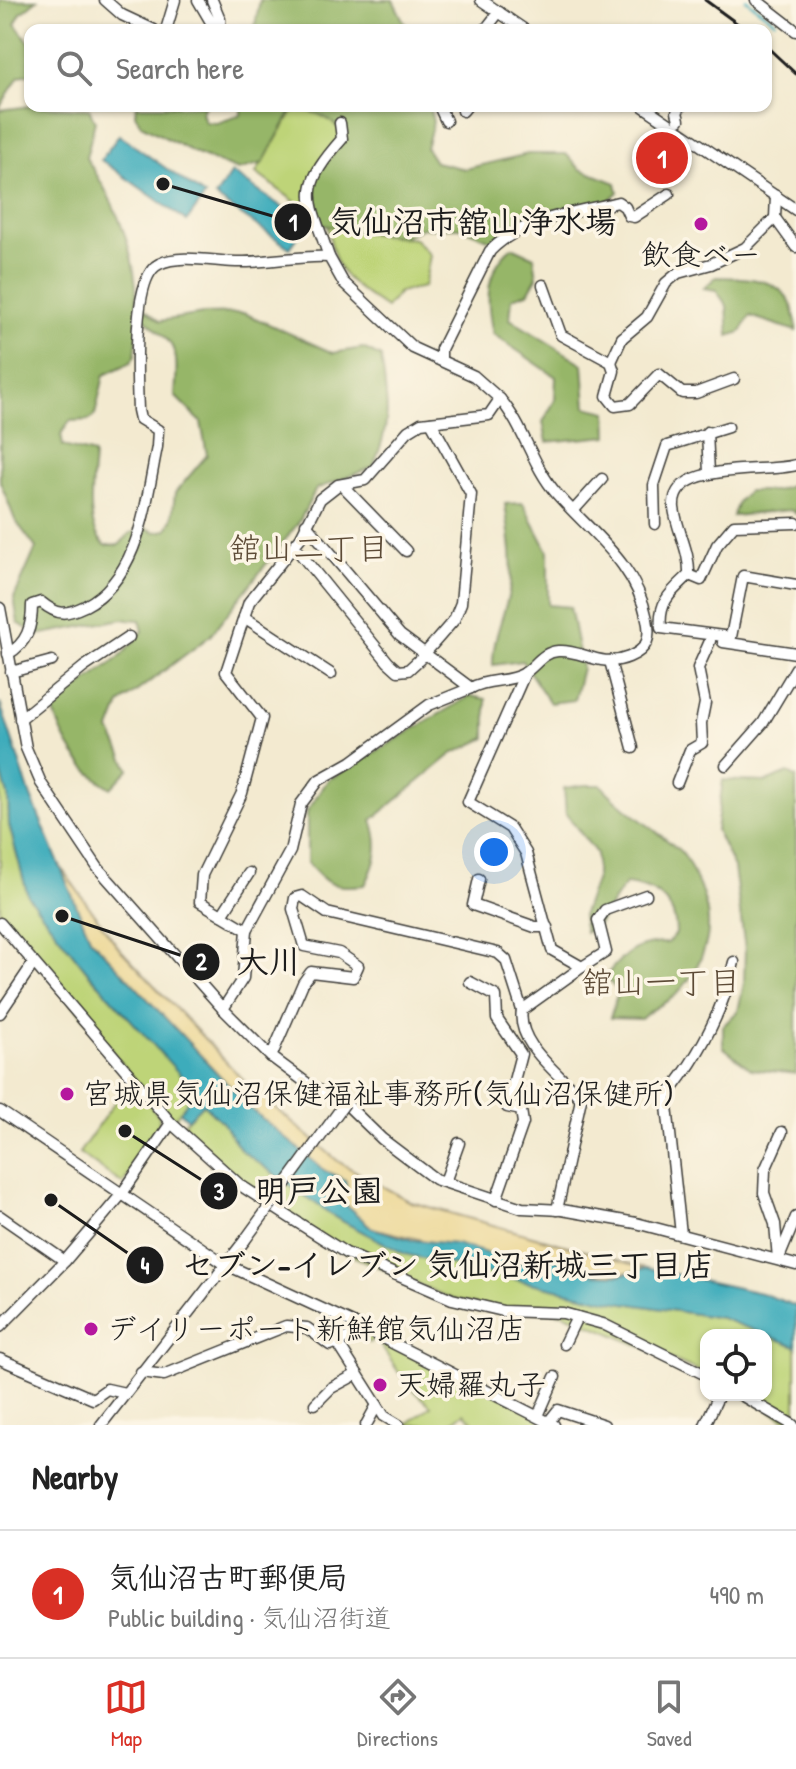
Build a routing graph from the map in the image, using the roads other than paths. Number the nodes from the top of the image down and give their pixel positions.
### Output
1 (105, 0) edge
2 (175, 0) edge
3 (198, 0) edge
4 (212, 0) edge
5 (481, 0) edge
6 (756, 0) edge
7 (499, 12) junction
8 (141, 24) edge
9 (168, 24) edge
10 (212, 24) edge
11 (220, 24) edge
12 (490, 24) edge
13 (516, 24) edge
14 (796, 31) edge
15 (442, 112) edge
16 (652, 112) edge
17 (677, 112) edge
18 (679, 120) dead end
19 (446, 121) dead end
20 (340, 123) dead end
21 (669, 194) dead end
22 (776, 196) junction
23 (796, 210) edge
24 (775, 218) junction
25 (796, 247) edge
26 (329, 257) junction
27 (543, 285) dead end
28 (441, 359) junction
29 (611, 362) junction
30 (734, 379) dead end
31 (500, 399) junction
32 (431, 422) junction
33 (728, 427) dead end
34 (707, 432) junction
35 (796, 465) edge
36 (709, 473) junction
37 (602, 479) dead end
38 (342, 485) junction
39 (574, 510) junction
40 (796, 523) edge
41 (306, 524) junction
42 (655, 524) dead end
43 (294, 546) junction
44 (406, 551) dead end
45 (689, 575) junction
46 (796, 585) edge
47 (0, 608) edge
48 (244, 617) junction
49 (655, 629) junction
50 (691, 634) junction
51 (129, 637) dead end
52 (710, 641) junction
53 (795, 650) edge
54 (8, 654) junction
55 (424, 654) junction
56 (52, 661) dead end
57 (610, 661) junction
58 (796, 668) edge
59 (526, 671) junction
60 (11, 672) junction
61 (331, 674) dead end
62 (471, 688) junction
63 (20, 719) junction
64 (633, 748) dead end
65 (726, 765) dead end
66 (677, 783) dead end
67 (249, 873) dead end
68 (479, 879) dead end
69 (646, 895) dead end
70 (222, 915) junction
71 (0, 923) edge
72 (547, 927) junction
73 (247, 930) junction
74 (734, 962) dead end
75 (33, 964) junction
76 (582, 967) junction
77 (470, 982) dead end
78 (223, 1009) junction
79 (522, 1010) junction
80 (0, 1013) edge
81 (271, 1057) junction
82 (345, 1103) junction
83 (0, 1111) edge
84 (171, 1123) junction
85 (782, 1132) dead end
86 (459, 1143) dead end
87 (445, 1182) junction
88 (121, 1195) junction
89 (496, 1200) junction
90 (557, 1210) junction
91 (0, 1216) edge
92 (796, 1217) edge
93 (681, 1234) junction
94 (778, 1259) junction
95 (65, 1261) junction
96 (225, 1264) junction
97 (796, 1265) edge
98 (577, 1317) junction
99 (1, 1325) edge
100 (357, 1325) junction
101 (337, 1342) junction
102 (564, 1344) dead end
103 (0, 1359) edge
104 (141, 1372) junction
105 (700, 1372) edge
106 (357, 1374) junction
107 (555, 1377) dead end
108 (125, 1393) junction
109 (716, 1401) edge
110 (751, 1401) edge
111 (315, 1404) dead end
112 (377, 1405) junction
113 (538, 1416) junction
114 (396, 1424) edge
115 (550, 1424) edge
116 (101, 1425) edge
117 (366, 1425) edge
118 (604, 1425) edge
119 (705, 1425) edge
120 (793, 1425) edge

1 - 8 street
2 - 9 street
3 - 10 street
4 - 11 street
5 - 7 street
6 - 14 street
7 - 12 street
7 - 13 street
15 - 19 street
16 - 22 street
17 - 18 street
20 - 26 street
21 - 28 street
22 - 23 street
22 - 24 street
24 - 25 street
24 - 29 street
26 - 28 street
26 - 54 street
27 - 29 street
28 - 31 street
29 - 30 street
31 - 32 street
31 - 39 street
32 - 38 street
32 - 55 street
33 - 34 street
34 - 36 street
34 - 42 street
35 - 36 street
36 - 45 street
37 - 39 street
38 - 41 street
38 - 44 street
39 - 49 street
40 - 45 street
41 - 43 street
41 - 55 street
43 - 48 street
43 - 55 street
45 - 49 street
46 - 50 street
47 - 54 street
48 - 61 street
48 - 70 street
49 - 50 street
49 - 57 street
50 - 52 street
51 - 63 street
52 - 53 street
52 - 66 street
54 - 60 street
55 - 62 street
56 - 60 street
57 - 59 street
57 - 64 street
58 - 65 street
59 - 62 street
59 - 72 street
60 - 63 street
62 - 73 street
63 - 78 street
67 - 70 street
68 - 72 street
69 - 76 street
70 - 73 street
71 - 75 street
72 - 76 street
73 - 78 street
74 - 93 street
75 - 80 street
75 - 84 street
76 - 79 street
77 - 89 street
78 - 81 street
79 - 81 street
79 - 90 street
81 - 82 street
82 - 87 street
82 - 96 street, bridge
83 - 88 street
84 - 88 street
84 - 98 street
85 - 94 street
86 - 87 street
87 - 89 street
88 - 95 street
88 - 96 street
89 - 90 street
90 - 93 street
91 - 95 street
92 - 94 street
93 - 94 street
94 - 97 street
95 - 99 street
96 - 100 street
96 - 104 street
98 - 102 street
98 - 105 street
100 - 101 street
100 - 113 street
101 - 104 street
101 - 106 street
103 - 108 street
104 - 108 street
106 - 111 street
106 - 112 street
107 - 113 street
108 - 116 street
109 - 119 street
110 - 120 street
112 - 114 street
112 - 117 street
113 - 115 street
115 - 118 street

